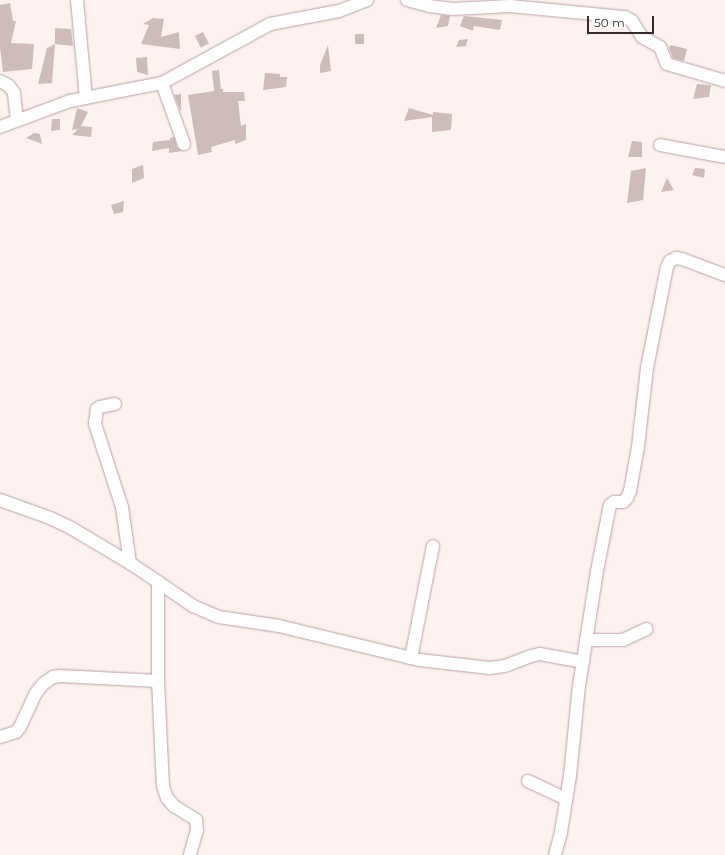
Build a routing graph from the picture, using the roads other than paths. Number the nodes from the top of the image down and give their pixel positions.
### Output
1 (77, 0) edge
2 (367, 0) edge
3 (408, 0) edge
4 (0, 81) edge
5 (725, 81) edge
6 (162, 83) junction
7 (86, 98) junction
8 (17, 120) junction
9 (0, 126) edge
10 (184, 144) dead end
11 (660, 145) dead end
12 (725, 157) edge
13 (725, 275) edge
14 (115, 404) dead end
15 (0, 500) edge
16 (433, 546) dead end
17 (130, 563) junction
18 (158, 582) junction
19 (647, 629) dead end
20 (586, 640) junction
21 (411, 658) junction
22 (583, 662) junction
23 (158, 681) junction
24 (0, 736) edge
25 (528, 781) dead end
26 (566, 799) junction
27 (190, 855) edge
28 (555, 855) edge

1 - 7 street
2 - 6 street
3 - 5 street
4 - 8 street
6 - 7 street
6 - 10 street
7 - 8 street
8 - 9 street
11 - 12 street
13 - 20 street
14 - 17 street
15 - 17 street
16 - 21 street
17 - 18 street
18 - 21 street
18 - 23 street
19 - 20 street
20 - 22 street
21 - 22 street
22 - 26 street
23 - 24 street
23 - 27 street
25 - 26 street
26 - 28 street

